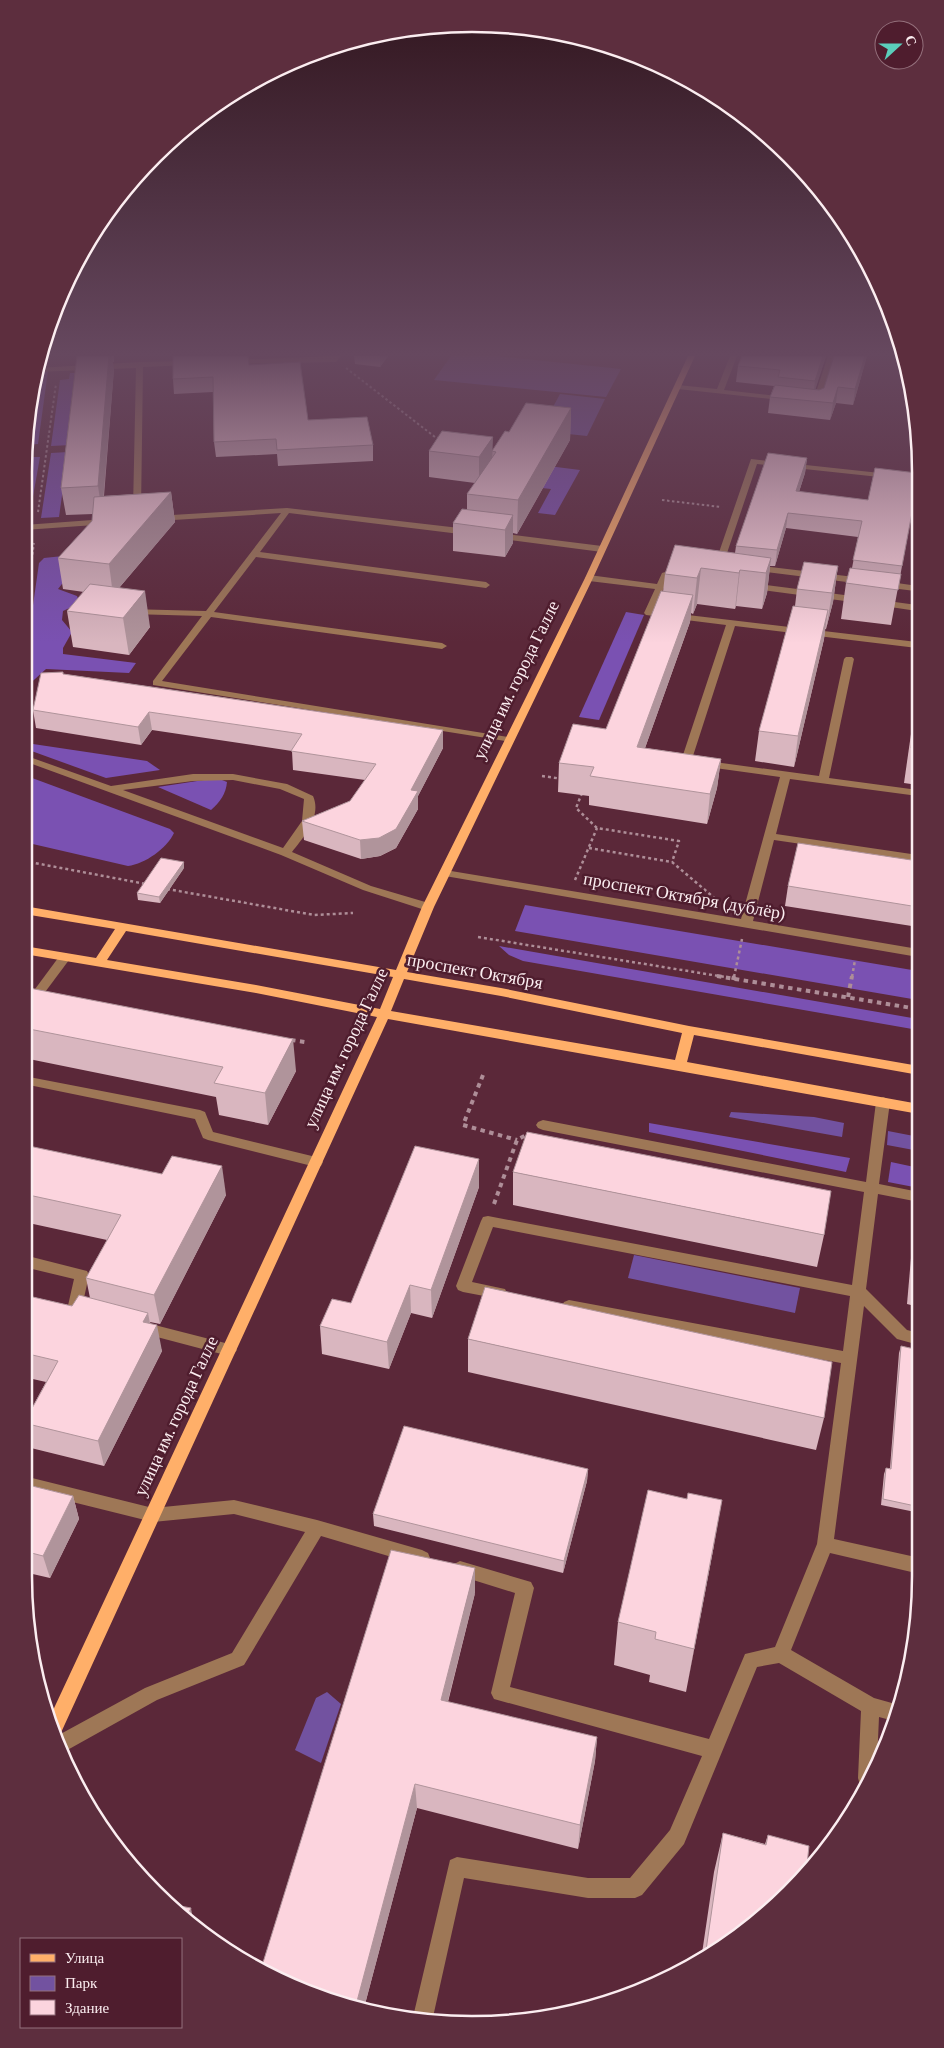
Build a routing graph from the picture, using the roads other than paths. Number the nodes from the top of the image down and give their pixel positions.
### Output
1 (141, 452) edge
2 (648, 452) edge
3 (912, 478) edge
4 (287, 510) junction
5 (119, 521) edge
6 (460, 523) edge
7 (32, 527) edge
8 (454, 531) junction
9 (474, 533) edge
10 (484, 534) edge
11 (602, 549) junction
12 (256, 554) junction
13 (745, 567) edge
14 (715, 575) edge
15 (685, 577) edge
16 (589, 578) junction
17 (743, 585) edge
18 (912, 585) edge
19 (486, 586) dead end
20 (660, 587) junction
21 (912, 607) edge
22 (122, 611) edge
23 (209, 614) junction
24 (731, 624) junction
25 (912, 644) edge
26 (442, 646) dead end
27 (849, 659) dead end
28 (508, 740) junction
29 (32, 761) edge
30 (786, 775) junction
31 (823, 780) junction
32 (109, 789) junction
33 (912, 792) edge
34 (770, 836) junction
35 (285, 852) junction
36 (912, 857) edge
37 (445, 873) junction
38 (428, 908) junction
39 (32, 911) edge
40 (746, 924) junction
41 (122, 928) junction
42 (32, 951) edge
43 (912, 952) edge
44 (65, 957) junction
45 (98, 964) junction
46 (401, 976) junction
47 (32, 1001) edge
48 (384, 1014) junction
49 (689, 1030) junction
50 (680, 1064) junction
51 (912, 1070) edge
52 (32, 1082) edge
53 (883, 1102) junction
54 (912, 1108) edge
55 (543, 1125) dead end
56 (316, 1162) junction
57 (872, 1188) junction
58 (912, 1196) edge
59 (32, 1263) edge
60 (859, 1292) junction
61 (511, 1295) edge
62 (550, 1302) edge
63 (92, 1315) edge
64 (128, 1324) edge
65 (912, 1337) edge
66 (229, 1350) junction
67 (850, 1358) junction
68 (32, 1485) edge
69 (153, 1515) junction
70 (317, 1527) junction
71 (824, 1544) junction
72 (912, 1564) edge
73 (781, 1654) junction
74 (870, 1706) junction
75 (890, 1711) edge
76 (58, 1721) edge
77 (65, 1742) edge
78 (715, 1750) junction
79 (867, 1767) edge
80 (424, 2013) edge

1 - 4 street
2 - 11 main road, улица им. города Галле
3 - 14 street
4 - 8 street
4 - 12 street
5 - 7 street
6 - 8 street
8 - 9 street
10 - 11 street
11 - 16 main road, улица им. города Галле
12 - 19 street
12 - 23 street
13 - 18 street
15 - 20 street
16 - 20 street
16 - 28 main road, улица им. города Галле
17 - 21 street
20 - 24 street
22 - 23 street
23 - 26 street
23 - 28 street
24 - 25 street
24 - 30 street
27 - 31 street
28 - 37 main road, улица им. города Галле
29 - 32 street
30 - 31 street
30 - 34 street
31 - 33 street
32 - 35 street
32 - 35 street
34 - 36 street
34 - 40 street
35 - 38 street
37 - 38 main road, улица им. города Галле
37 - 40 street, проспект Октября (дублёр)
38 - 46 main road, улица им. города Галле
39 - 41 main road, проспект Октября
40 - 43 street, проспект Октября (дублёр)
41 - 45 main road
41 - 46 main road, проспект Октября
42 - 44 main road
44 - 45 main road
44 - 47 street
45 - 48 main road
46 - 48 main road, улица им. города Галле
46 - 49 main road, проспект Октября
48 - 50 main road
48 - 56 main road, улица им. города Галле
49 - 50 main road
49 - 51 main road, проспект Октября
50 - 53 main road
52 - 56 street
53 - 54 main road
53 - 57 street
55 - 57 street
56 - 66 main road, улица им. города Галле
57 - 58 street
57 - 60 street
59 - 63 street
60 - 61 street
60 - 65 street
60 - 67 street
62 - 67 street
64 - 66 street
66 - 69 main road, улица им. города Галле
67 - 71 street
68 - 69 street
69 - 70 street
69 - 76 main road, улица им. города Галле
70 - 77 street
70 - 78 street
71 - 72 street
71 - 73 street
73 - 74 street
73 - 78 street
74 - 75 street
74 - 79 street
78 - 80 street

